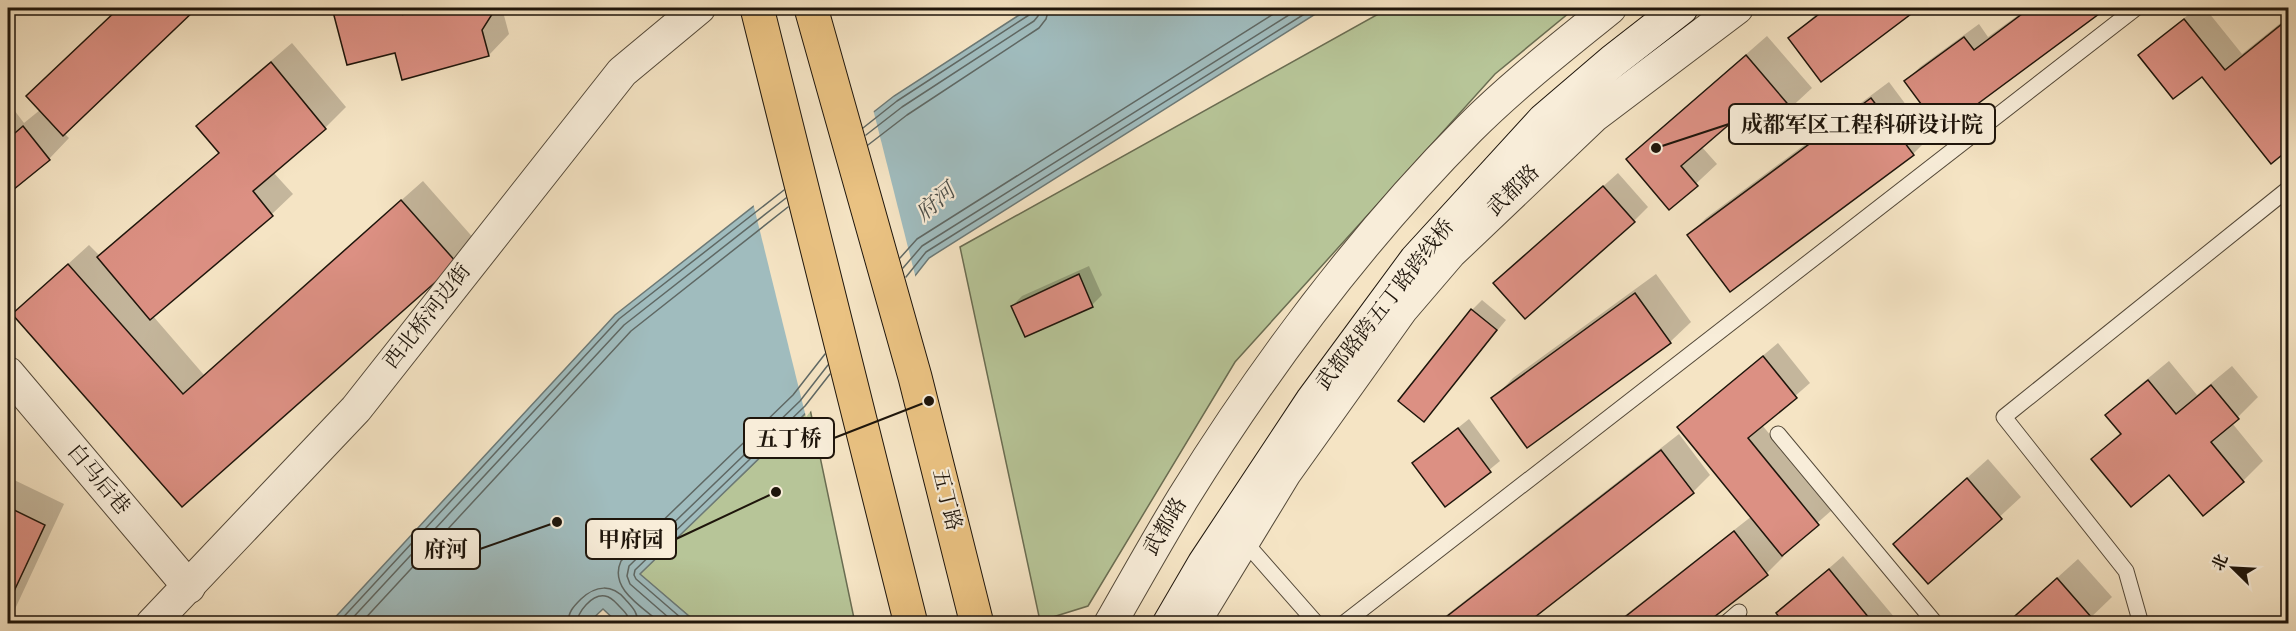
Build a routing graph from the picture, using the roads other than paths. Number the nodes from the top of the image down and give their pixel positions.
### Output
1 (699, 8) edge
2 (757, 8) edge
3 (811, 8) edge
4 (1610, 8) edge
5 (1681, 8) edge
6 (1737, 8) edge
7 (2136, 8) edge
8 (2289, 189) edge
9 (8, 373) edge
10 (1778, 434) dead end
11 (1244, 541) junction
12 (189, 587) junction
13 (1739, 612) dead end
14 (152, 624) edge
15 (911, 624) edge
16 (977, 624) edge
17 (1110, 624) edge
18 (1169, 624) edge
19 (1193, 624) edge
20 (1317, 624) edge
21 (1343, 624) edge
22 (1725, 624) edge
23 (1936, 624) edge
24 (2141, 624) edge

1 - 12 street, 西北桥河边街
2 - 15 main road
3 - 16 main road, 五丁路
4 - 17 street, 武都路
5 - 18 street, 武都路跨五丁路跨线桥
6 - 11 street, 武都路
7 - 21 lane
8 - 24 lane
9 - 12 street, 白马后巷
10 - 23 lane
11 - 19 street, 武都路
11 - 20 lane
12 - 14 street, 西北桥河边街
13 - 22 lane

